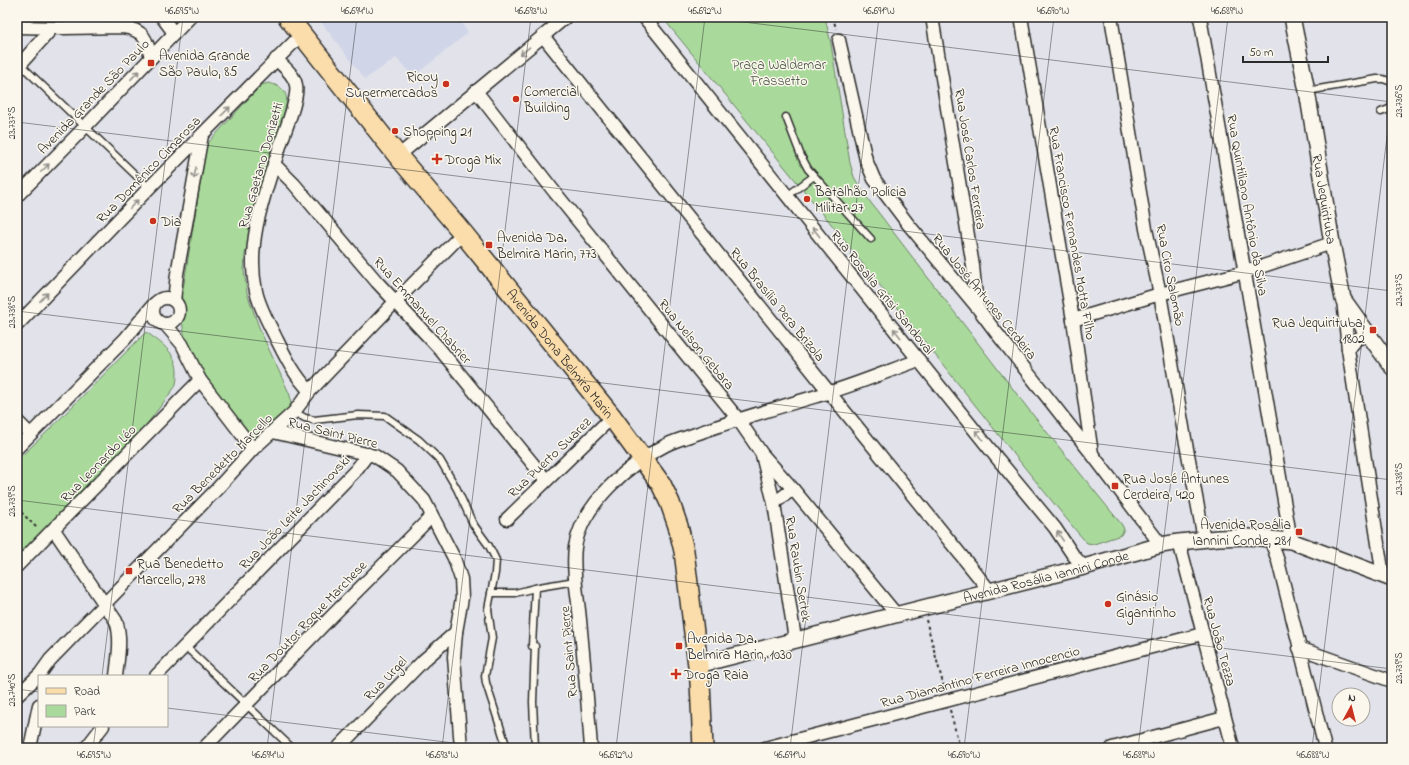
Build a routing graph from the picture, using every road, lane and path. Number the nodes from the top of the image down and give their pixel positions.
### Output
1 (162, 17) edge
2 (190, 17) edge
3 (288, 17) edge
4 (566, 17) edge
5 (644, 17) edge
6 (932, 17) edge
7 (1021, 17) edge
8 (1111, 17) edge
9 (1200, 17) edge
10 (1292, 17) edge
11 (17, 27) edge
12 (52, 28) junction
13 (174, 33) junction
14 (301, 35) junction
15 (543, 36) junction
16 (839, 40) dead end
17 (151, 58) junction
18 (276, 59) junction
19 (19, 66) edge
20 (1392, 82) edge
21 (1307, 91) junction
22 (476, 92) junction
23 (1392, 106) edge
24 (1381, 112) dead end
25 (786, 117) dead end
26 (86, 126) junction
27 (202, 135) junction
28 (398, 156) junction
29 (274, 164) junction
30 (814, 176) junction
31 (149, 188) junction
32 (17, 196) edge
33 (787, 196) junction
34 (463, 233) junction
35 (871, 239) dead end
36 (1332, 243) junction
37 (1245, 272) junction
38 (177, 274) junction
39 (1160, 294) junction
40 (1343, 299) junction
41 (174, 301) junction
42 (156, 302) junction
43 (395, 302) junction
44 (977, 307) junction
45 (178, 316) junction
46 (1074, 320) junction
47 (161, 322) junction
48 (17, 325) edge
49 (1370, 336) junction
50 (125, 339) junction
51 (182, 344) junction
52 (1348, 349) junction
53 (919, 360) junction
54 (1390, 362) edge
55 (200, 380) junction
56 (310, 392) junction
57 (829, 392) junction
58 (294, 412) junction
59 (612, 417) junction
60 (738, 419) junction
61 (17, 421) edge
62 (273, 432) junction
63 (30, 434) junction
64 (17, 448) edge
65 (253, 449) junction
66 (368, 454) junction
67 (762, 454) junction
68 (1092, 454) junction
69 (642, 459) junction
70 (546, 480) junction
71 (793, 489) junction
72 (774, 503) junction
73 (17, 508) edge
74 (432, 516) junction
75 (507, 519) dead end
76 (50, 534) junction
77 (1270, 538) junction
78 (1204, 539) junction
79 (1291, 541) junction
80 (1178, 542) junction
81 (1161, 545) junction
82 (17, 566) edge
83 (1084, 567) junction
84 (1388, 578) edge
85 (575, 581) junction
86 (535, 588) junction
87 (990, 590) junction
88 (490, 593) junction
89 (105, 604) junction
90 (923, 608) junction
91 (896, 614) junction
92 (456, 632) junction
93 (1202, 634) junction
94 (795, 639) junction
95 (185, 646) junction
96 (1299, 648) junction
97 (698, 665) junction
98 (40, 675) edge
99 (116, 675) edge
100 (157, 675) edge
101 (38, 677) edge
102 (1392, 681) edge
103 (17, 696) edge
104 (947, 700) junction
105 (246, 704) junction
106 (38, 710) edge
107 (1224, 718) junction
108 (102, 727) edge
109 (30, 748) edge
110 (86, 748) edge
111 (204, 748) edge
112 (292, 748) edge
113 (338, 748) edge
114 (461, 748) edge
115 (507, 748) edge
116 (535, 748) edge
117 (591, 748) edge
118 (703, 748) edge
119 (765, 748) edge
120 (960, 748) edge
121 (1112, 748) edge
122 (1233, 748) edge
123 (1325, 748) edge

1 - 13 street
2 - 13 street, Avenida Grande São Paulo
3 - 14 main road, Avenida Dona Belmira Marin
4 - 15 street
5 - 33 street, Rua Rosalia Grisi Sandoval
6 - 44 street, Rua José Carlos Ferreira
7 - 46 street, Rua Francisco Fernandes Motta Filho
8 - 39 street, Rua Ciro Salomão
9 - 37 street, Rua Quintiliano Antônio da Silva
10 - 21 street, Rua Jequirituba
11 - 12 street
12 - 17 street
12 - 19 street
13 - 17 street, Avenida Grande São Paulo
14 - 18 street, Rua Domênico Cimarosa
14 - 28 main road, Avenida Dona Belmira Marin
15 -> 22 street
15 - 57 street, Rua Brasília Pera Brizola
16 - 44 street, Rua José Antunes Cerdeira
26 -> 17 street, Avenida Grande São Paulo
27 -> 18 street, Rua Domênico Cimarosa
18 - 29 street, Rua Gaetano Donizetti
19 - 26 lane
20 - 21 lane
21 - 36 street, Rua Jequirituba
22 - 28 street
22 - 60 street, Rua Nelson Gebara
23 - 24 lane
25 - 30 lane
26 - 31 lane
32 -> 26 street, Avenida Grande São Paulo
27 - 31 street, Rua Domênico Cimarosa
27 -> 38 street
28 - 34 main road, Avenida Dona Belmira Marin
29 - 43 street, Rua Emmanuel Chabrier
29 - 56 street, Rua Gaetano Donizetti
30 - 33 lane
30 - 35 lane
48 -> 31 street, Rua Domênico Cimarosa
53 -> 33 street, Rua Rosalia Grisi Sandoval
34 - 43 street, Rua Benedetto Marcello
34 - 59 main road, Avenida Dona Belmira Marin
36 - 37 street
36 - 40 street, Rua Jequirituba
37 - 39 street
37 - 79 street, Rua Quintiliano Antônio da Silva
38 - 41 street
38 - 42 street
39 - 46 street
39 - 78 street, Rua Ciro Salomão
40 - 49 street, Rua Jequirituba
40 - 52 street
41 - 42 street
41 - 45 street
42 - 47 street
42 - 50 street
43 - 56 street, Rua Benedetto Marcello
43 - 70 street, Rua Emmanuel Chabrier
44 - 68 street, Rua José Antunes Cerdeira
45 - 47 street
45 - 51 street
46 - 68 street, Rua Francisco Fernandes Motta Filho
47 - 50 street
47 - 51 street
49 - 52 street
49 - 54 street, Rua Jequirituba
50 - 63 street
51 - 55 street
52 - 84 street
53 - 57 street, Rua Saint Pierre
83 -> 53 street, Rua Rosalia Grisi Sandoval
55 - 65 street
55 - 76 street, Rua Leonardo Léo
56 - 58 street, Rua Benedetto Marcello
57 - 60 street, Rua Saint Pierre
57 - 87 street, Rua Brasília Pera Brizola
58 - 62 street, Rua Benedetto Marcello
58 - 88 lane
59 - 69 main road, Avenida Dona Belmira Marin
59 - 70 street, Rua Puerto Suarez
60 - 67 street, Rua Nelson Gebara
60 - 69 street, Rua Saint Pierre
61 - 63 street
62 - 65 street, Rua Benedetto Marcello
62 - 66 street, Rua Saint Pierre
63 - 64 street
65 - 89 street, Rua Benedetto Marcello
66 - 74 street, Rua Saint Pierre
66 - 95 street, Rua João Leite Jachinovski
67 - 71 street, Rua Nelson Gebara
67 - 72 street, Rua Raubin Sertek
68 - 81 street, Rua José Antunes Cerdeira
69 - 85 street, Rua Saint Pierre
69 - 97 main road, Avenida Dona Belmira Marin
70 - 75 street, Rua Puerto Suarez
71 - 72 street, Rua Raubin Sertek
71 - 91 street, Rua Nelson Gebara
72 - 94 street, Rua Raubin Sertek
73 - 76 path
74 - 92 street, Rua Saint Pierre
74 - 105 street, Rua Doutor Roque Marchese
76 - 82 street, Rua Leonardo Léo
76 - 89 street
77 - 78 street, Avenida Rosália Iannini Conde
77 - 79 street, Avenida Rosália Iannini Conde
77 - 96 street
78 - 80 street, Avenida Rosália Iannini Conde
79 - 84 street, Avenida Rosália Iannini Conde
80 - 81 street, Avenida Rosália Iannini Conde
80 - 93 street, Rua João Tezza
81 - 83 street, Avenida Rosália Iannini Conde
83 - 87 street, Avenida Rosália Iannini Conde
85 - 86 lane
85 - 117 street, Rua Saint Pierre
86 - 88 lane
86 - 116 lane
87 - 90 street, Avenida Rosália Iannini Conde
88 - 115 lane
89 - 98 street, Rua Benedetto Marcello
89 - 99 street
90 - 91 street, Avenida Rosália Iannini Conde
90 - 104 path
91 - 94 street, Avenida Rosália Iannini Conde
92 - 113 street, Rua Urgel
92 - 114 street, Rua Saint Pierre
93 - 104 street, Rua Diamantino Ferreira Innocencio
93 - 107 street, Rua João Tezza
94 - 97 street, Avenida Rosália Iannini Conde
95 - 100 street, Rua João Leite Jachinovski
95 - 105 lane
96 - 102 street
96 - 123 street
97 - 118 main road, Avenida Dona Belmira Marin
101 - 103 street, Rua Benedetto Marcello
104 - 119 street, Rua Diamantino Ferreira Innocencio
104 - 120 path
105 - 111 street, Rua Doutor Roque Marchese
105 - 112 lane
106 - 109 street
107 - 121 street
107 - 122 street, Rua João Tezza
108 - 110 street

